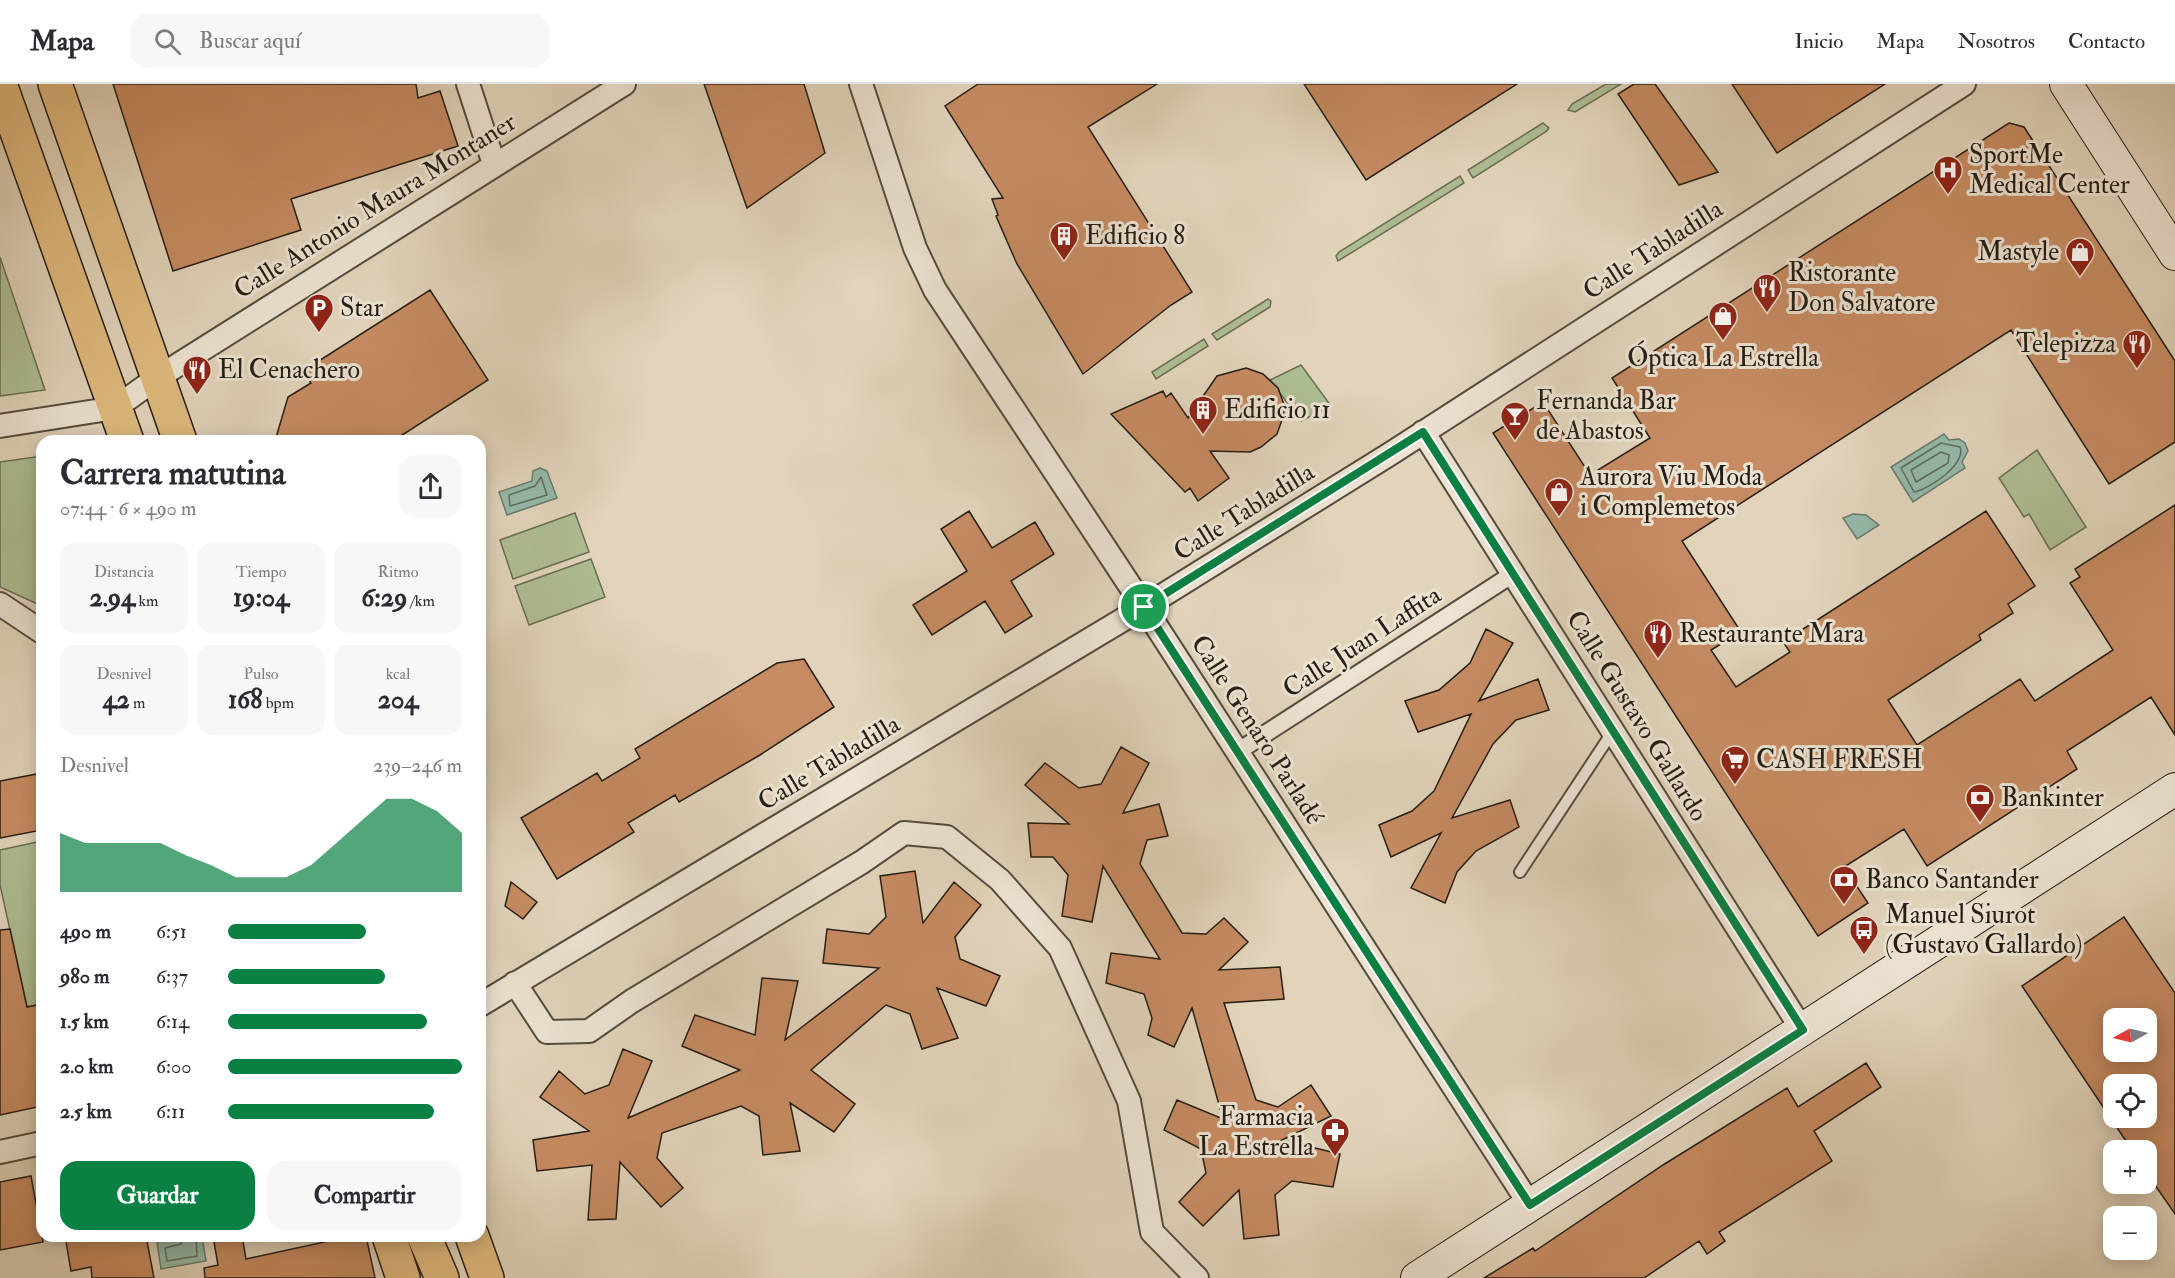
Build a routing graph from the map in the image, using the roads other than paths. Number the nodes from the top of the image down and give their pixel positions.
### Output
1 (0, 84) edge
2 (55, 84) edge
3 (468, 84) edge
4 (624, 84) edge
5 (861, 84) edge
6 (1964, 84) edge
7 (2066, 84) edge
8 (494, 164) junction
9 (2175, 254) edge
10 (157, 378) junction
11 (115, 408) junction
12 (0, 426) edge
13 (1423, 432) junction
14 (125, 435) edge
15 (178, 435) edge
16 (1513, 574) junction
17 (0, 604) edge
18 (1144, 607) junction
19 (36, 628) edge
20 (1613, 731) junction
21 (1238, 752) junction
22 (2175, 789) edge
23 (1520, 872) dead end
24 (515, 983) junction
25 (486, 1001) edge
26 (1803, 1030) junction
27 (36, 1144) edge
28 (0, 1152) edge
29 (1530, 1205) junction
30 (391, 1242) edge
31 (427, 1242) edge
32 (438, 1242) edge
33 (474, 1242) edge
34 (403, 1278) edge
35 (442, 1278) edge
36 (447, 1278) edge
37 (487, 1278) edge
38 (1197, 1278) edge
39 (1417, 1278) edge

1 - 11 main road
2 - 10 main road
3 - 8 street
4 - 8 street, Calle Antonio Maura Montaner
5 - 18 street, Calle Genaro Parladé
6 - 13 street, Calle Tabladilla
7 - 9 main road
8 - 10 street, Calle Antonio Maura Montaner
10 - 11 street, Calle Antonio Maura Montaner
10 - 15 main road
11 - 12 street
11 - 14 main road
13 - 16 street, Calle Gustavo Gallardo
13 - 18 street, Calle Tabladilla
16 - 20 street, Calle Gustavo Gallardo
16 - 21 street, Calle Juan Laffita
17 - 19 street
18 - 21 street, Calle Genaro Parladé
18 - 24 street, Calle Tabladilla
20 - 23 lane
20 - 26 street, Calle Gustavo Gallardo
21 - 29 street, Calle Genaro Parladé
22 - 26 main road
24 - 25 street, Calle Tabladilla
24 - 38 street
26 - 29 main road
27 - 28 street
29 - 39 main road
30 - 34 main road
31 - 35 main road
32 - 36 main road
33 - 37 main road

